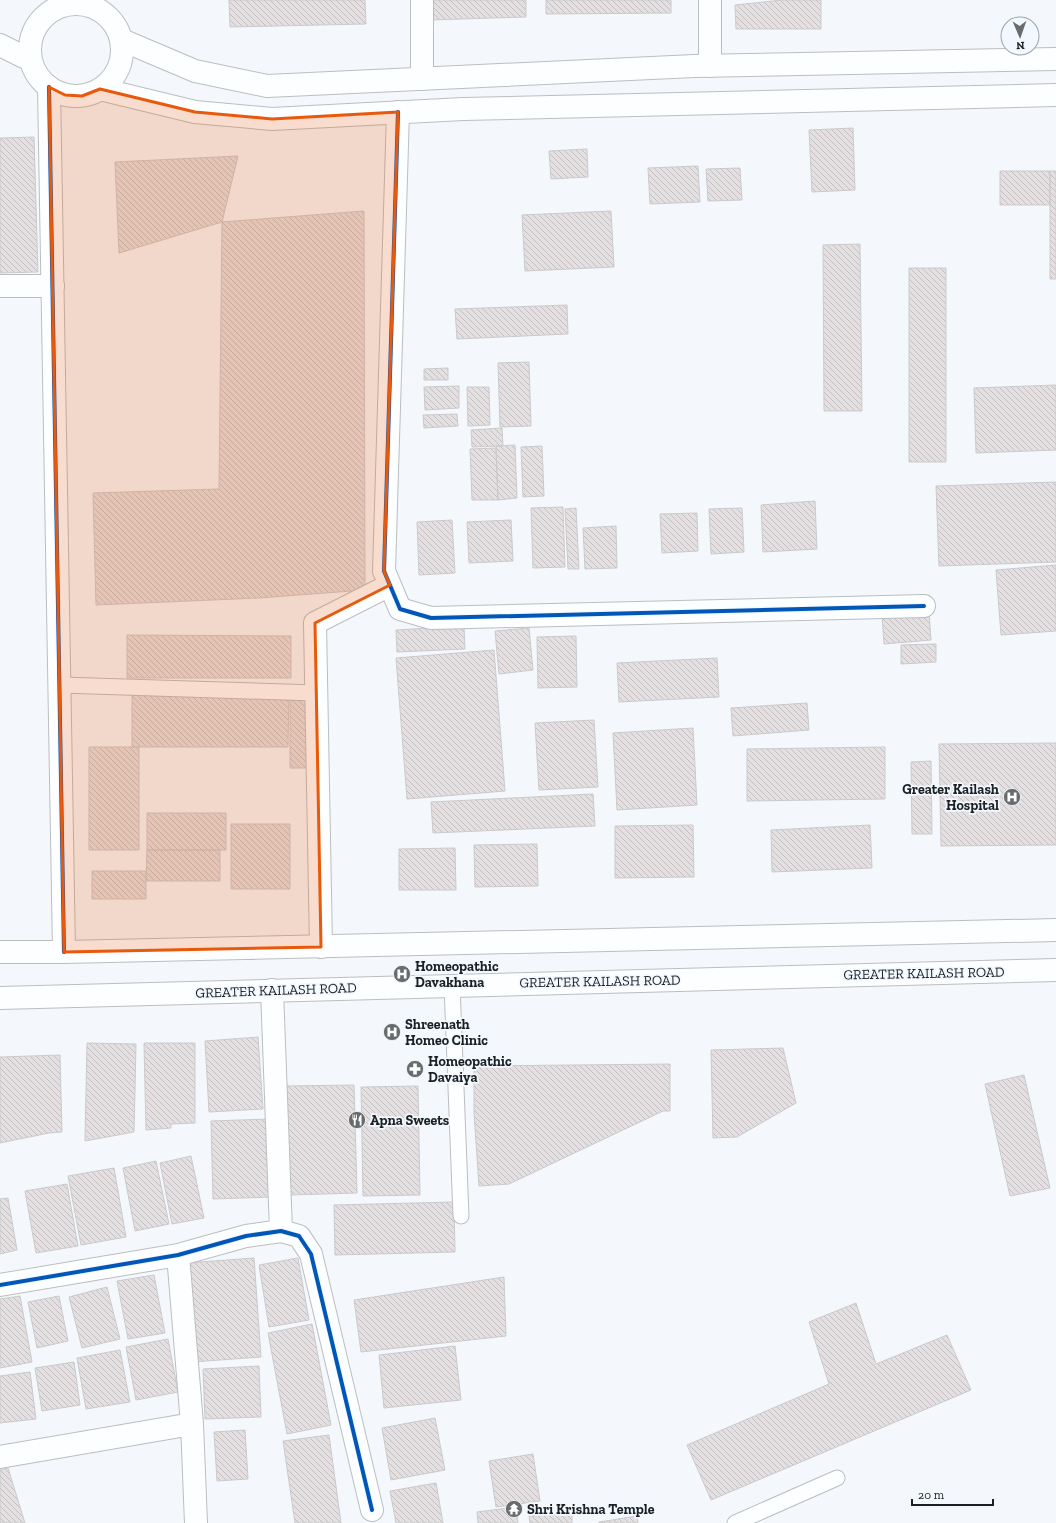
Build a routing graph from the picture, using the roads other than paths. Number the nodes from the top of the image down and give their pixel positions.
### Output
1 (422, 0) edge
2 (710, 0) edge
3 (43, 5) edge
4 (122, 40) junction
5 (0, 45) edge
6 (1056, 59) edge
7 (30, 60) junction
8 (710, 66) junction
9 (422, 79) junction
10 (49, 87) junction
11 (100, 89) junction
12 (1056, 95) edge
13 (398, 112) junction
14 (0, 286) edge
15 (53, 286) junction
16 (390, 585) junction
17 (924, 606) dead end
18 (60, 685) junction
19 (316, 693) junction
20 (1056, 930) edge
21 (321, 947) junction
22 (0, 952) edge
23 (64, 952) junction
24 (1056, 970) edge
25 (452, 985) junction
26 (272, 990) junction
27 (0, 998) edge
28 (460, 1216) dead end
29 (281, 1231) junction
30 (178, 1255) junction
31 (0, 1285) edge
32 (192, 1424) junction
33 (0, 1457) edge
34 (837, 1478) dead end
35 (372, 1510) dead end
36 (196, 1523) edge
37 (735, 1523) edge

1 - 9 main road
2 - 8 main road
3 - 4 main road
3 - 7 main road
4 - 9 main road
4 - 11 main road
5 - 7 main road
6 - 8 main road
7 - 10 main road
8 - 9 main road
10 - 11 main road
10 - 15 main road
11 - 13 main road
12 - 13 main road
13 - 16 main road
14 - 15 main road
15 - 18 main road
16 - 17 main road
16 - 19 main road
18 - 19 lane
18 - 23 main road
19 - 21 main road
20 - 21 main road
21 - 23 main road
22 - 23 main road
24 - 25 main road, GREATER KAILASH ROAD
25 - 26 main road, GREATER KAILASH ROAD
25 - 28 lane
26 - 27 main road, GREATER KAILASH ROAD
26 - 29 main road
29 - 30 main road
29 - 35 main road
30 - 31 main road
30 - 32 main road
32 - 33 main road
32 - 36 main road
34 - 37 lane

